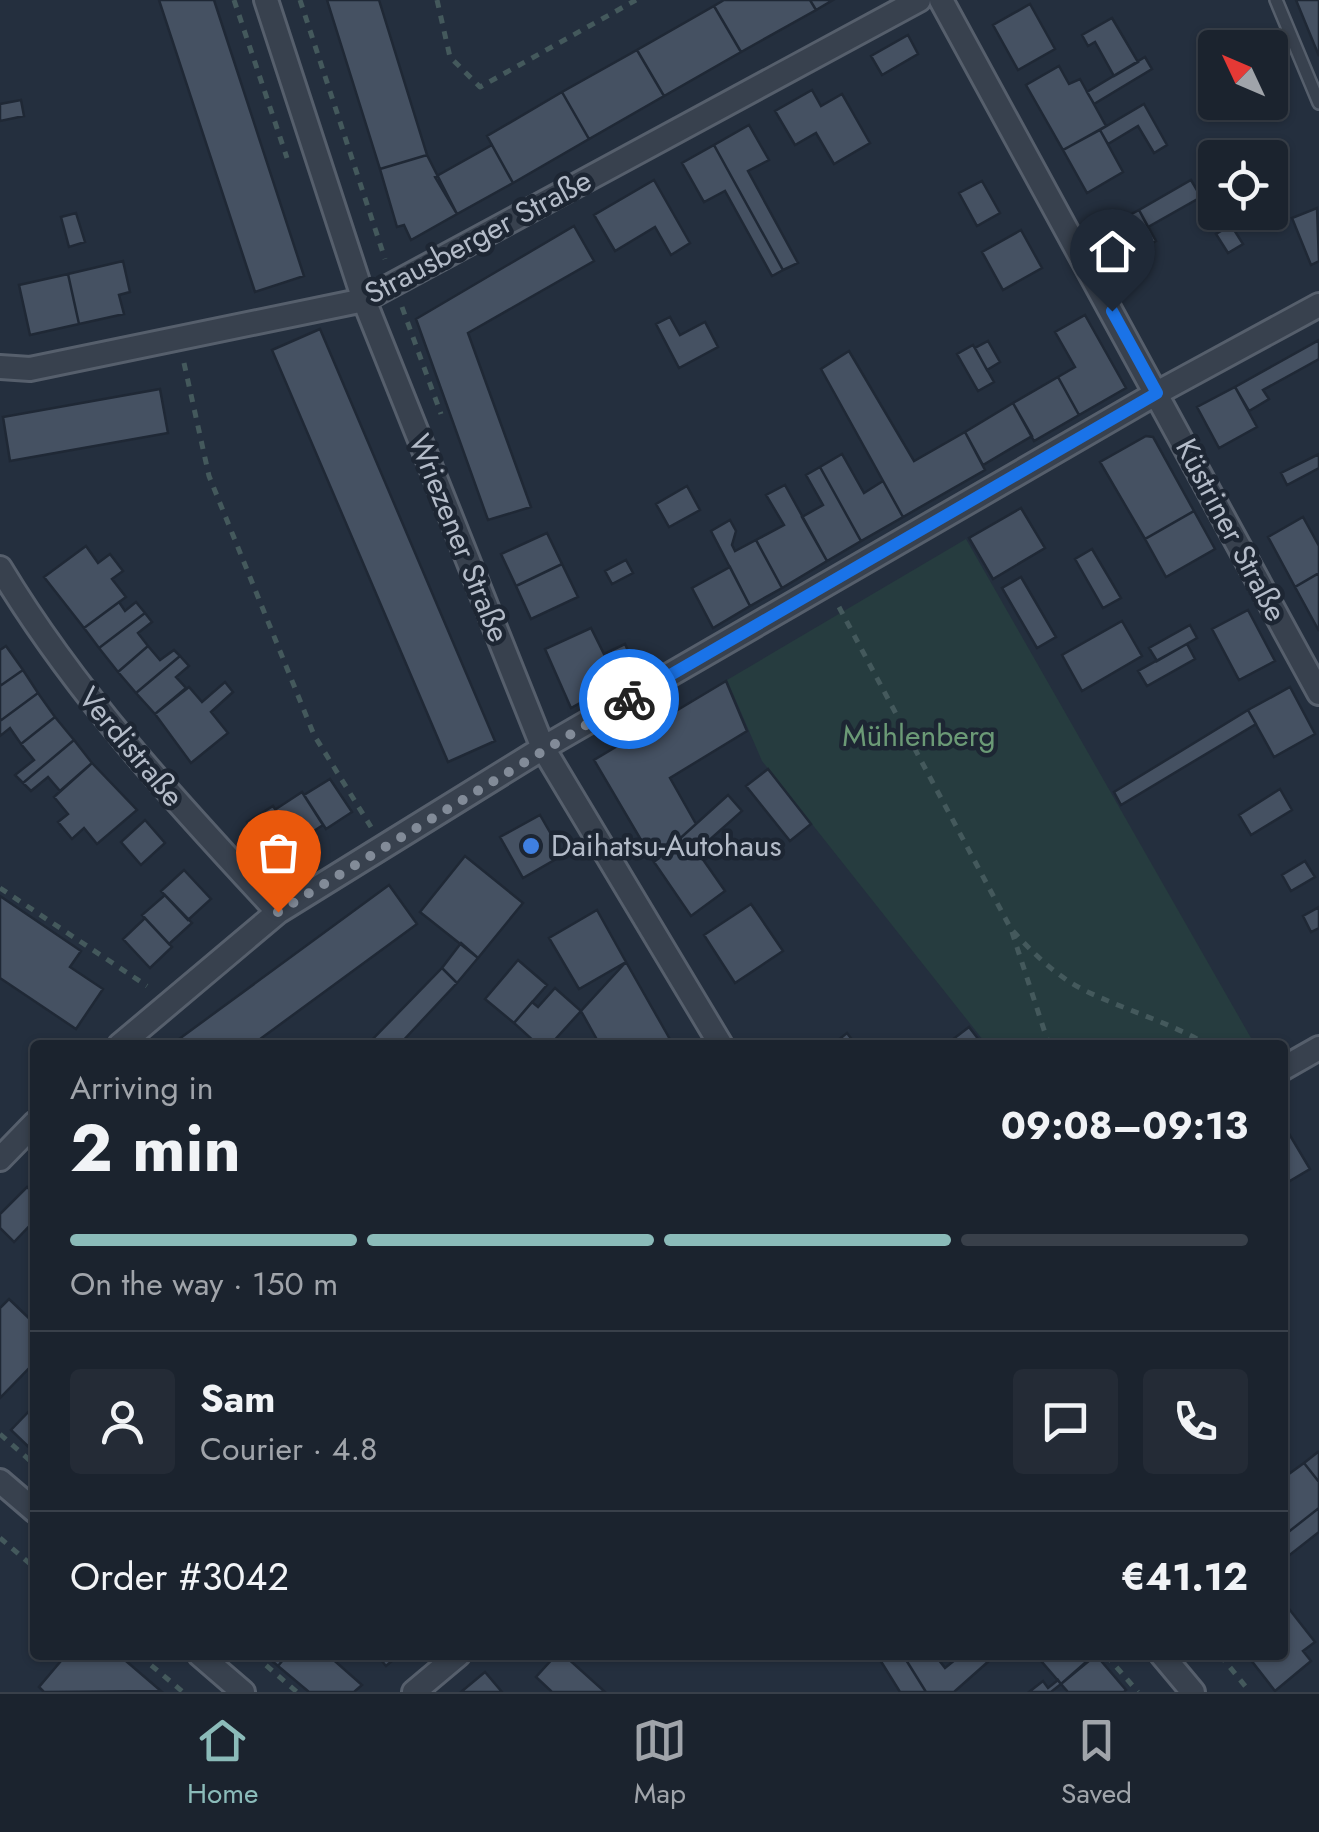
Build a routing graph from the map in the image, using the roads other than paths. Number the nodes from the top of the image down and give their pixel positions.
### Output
1 (266, 0) edge
2 (919, 0) edge
3 (941, 0) edge
4 (1276, 0) edge
5 (1319, 103) edge
6 (364, 300) junction
7 (1319, 305) edge
8 (0, 367) edge
9 (1157, 393) junction
10 (0, 568) edge
11 (1319, 693) edge
12 (544, 748) junction
13 (278, 912) junction
14 (126, 1040) edge
15 (719, 1040) edge
16 (1319, 1048) edge
17 (1288, 1066) edge
18 (30, 1127) edge
19 (0, 1159) edge
20 (0, 1482) edge
21 (30, 1508) edge
22 (206, 1660) edge
23 (452, 1660) edge
24 (1166, 1660) edge
25 (243, 1692) edge
26 (414, 1692) edge
27 (1194, 1692) edge

1 - 6 street, Wriezener Straße
2 - 6 street, Strausberger Straße
3 - 9 street, Küstriner Straße
4 - 5 lane
6 - 8 street, Strausberger Straße
6 - 12 street, Wriezener Straße
7 - 9 street
9 - 11 street, Küstriner Straße
9 - 12 street
10 - 13 street, Verdistraße
12 - 13 street
12 - 15 street, Wriezener Straße
13 - 14 street
16 - 17 street
18 - 19 street
20 - 21 street
22 - 25 street
23 - 26 street
24 - 27 street

